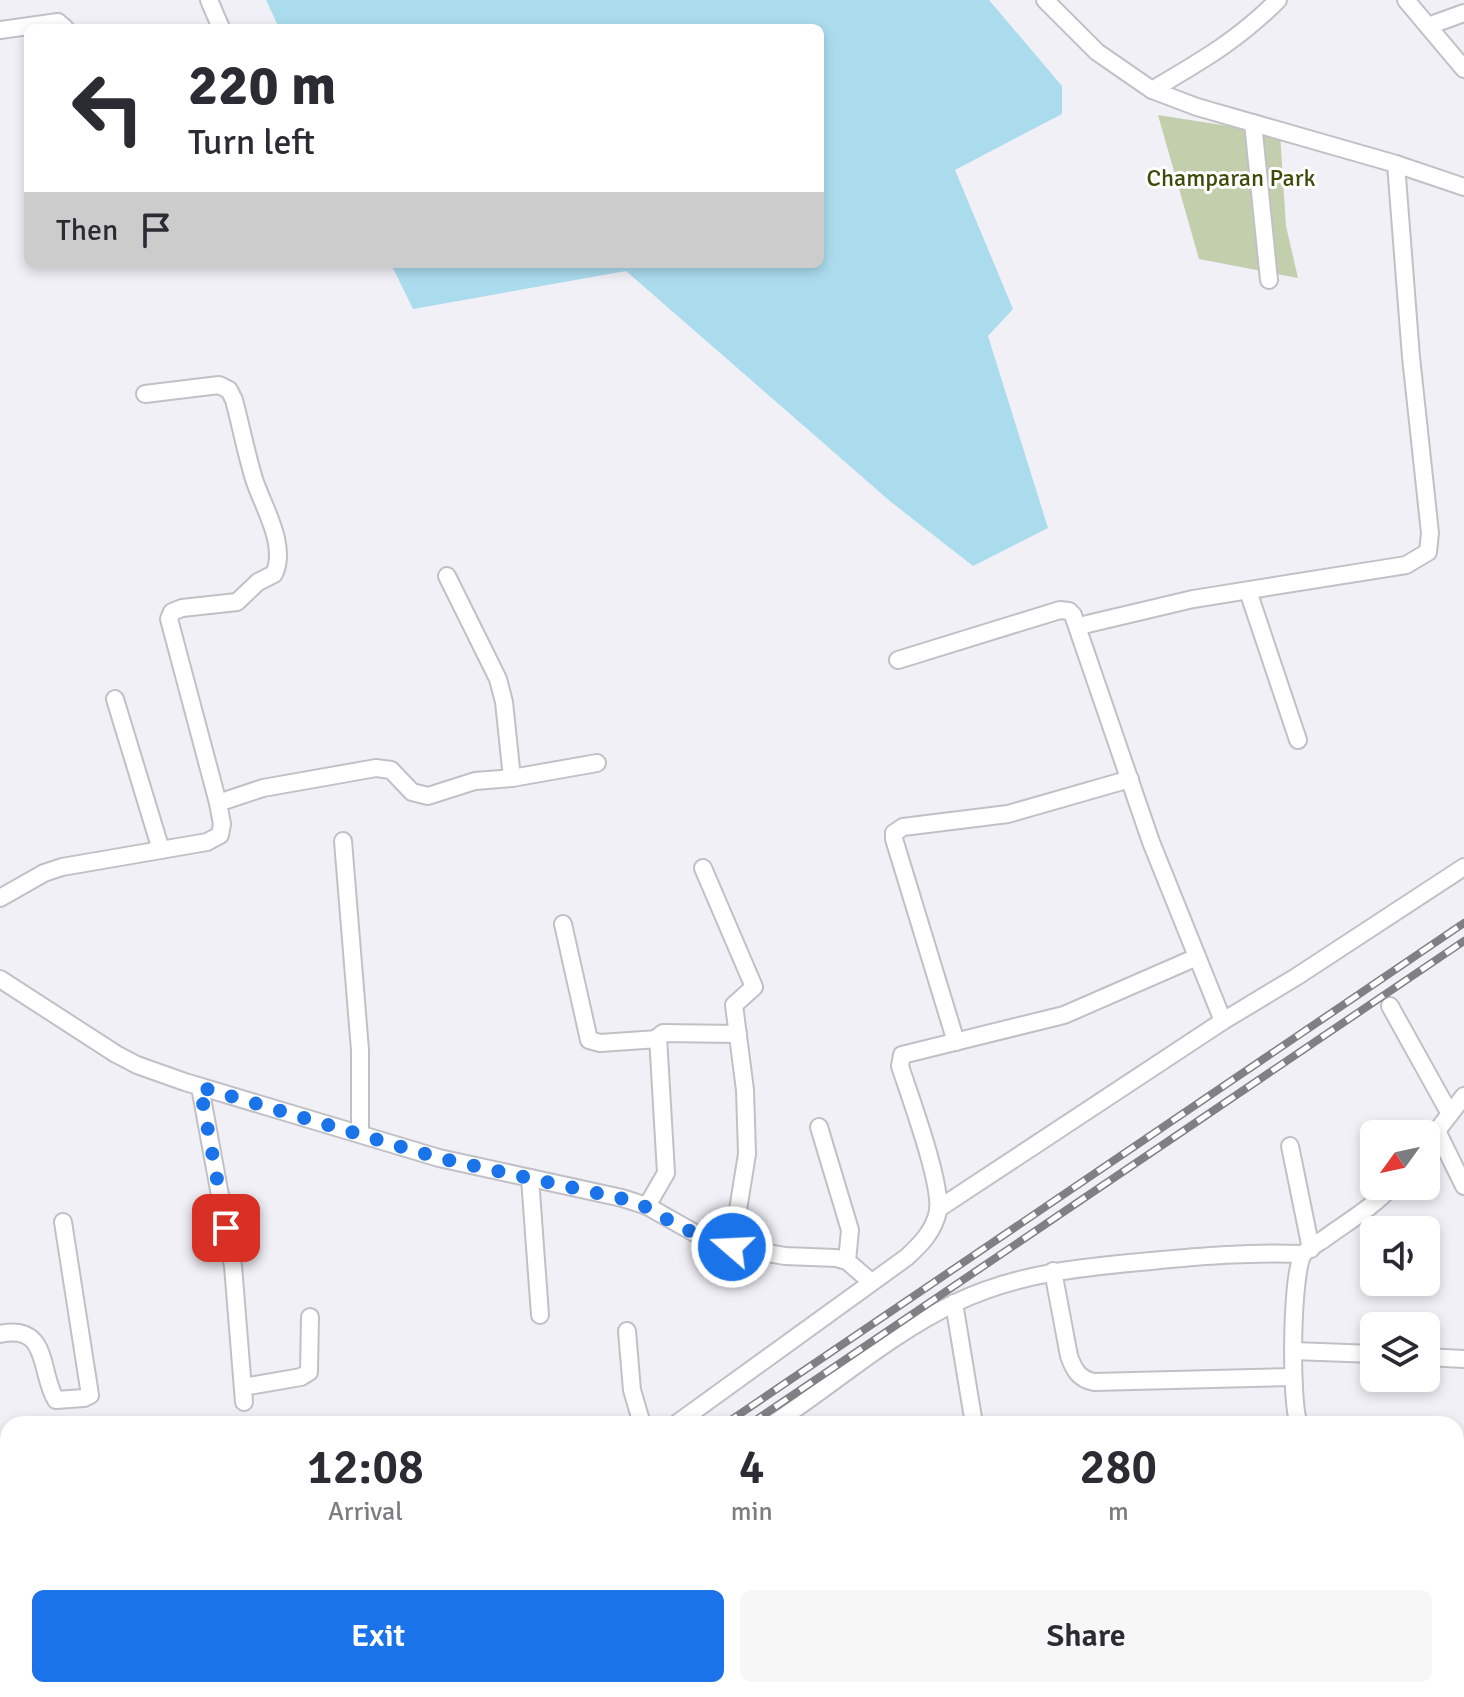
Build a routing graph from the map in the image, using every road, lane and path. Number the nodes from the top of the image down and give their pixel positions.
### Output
1 (209, 0) edge
2 (1045, 0) edge
3 (1278, 0) edge
4 (1406, 0) edge
5 (1464, 13) edge
6 (219, 24) edge
7 (1428, 26) junction
8 (24, 27) edge
9 (0, 30) edge
10 (1464, 69) edge
11 (1152, 90) junction
12 (1253, 123) junction
13 (1396, 164) junction
14 (1464, 187) edge
15 (1269, 280) dead end
16 (145, 394) dead end
17 (447, 576) dead end
18 (1248, 591) junction
19 (1079, 626) junction
20 (898, 660) dead end
21 (115, 699) dead end
22 (1298, 740) dead end
23 (597, 763) dead end
24 (512, 778) junction
25 (1130, 779) junction
26 (218, 803) junction
27 (343, 841) dead end
28 (161, 850) junction
29 (1464, 867) edge
30 (703, 868) dead end
31 (0, 898) edge
32 (563, 924) dead end
33 (1197, 957) junction
34 (0, 979) edge
35 (1390, 1006) dead end
36 (1223, 1021) junction
37 (738, 1034) junction
38 (658, 1039) junction
39 (956, 1042) junction
40 (200, 1087) junction
41 (1464, 1096) edge
42 (1450, 1114) junction
43 (819, 1127) dead end
44 (1440, 1127) edge
45 (360, 1133) junction
46 (1290, 1146) dead end
47 (1440, 1151) edge
48 (530, 1178) junction
49 (1464, 1186) edge
50 (1380, 1200) edge
51 (647, 1206) junction
52 (938, 1209) junction
53 (63, 1222) dead end
54 (732, 1247) junction
55 (1306, 1252) junction
56 (847, 1261) junction
57 (1053, 1271) junction
58 (870, 1281) junction
59 (954, 1303) junction
60 (540, 1315) dead end
61 (310, 1317) dead end
62 (627, 1331) dead end
63 (0, 1334) edge
64 (1294, 1351) junction
65 (1360, 1353) edge
66 (1440, 1358) edge
67 (1464, 1359) edge
68 (1292, 1377) junction
69 (640, 1416) edge
70 (687, 1416) edge
71 (797, 1416) edge
72 (973, 1416) edge
73 (1295, 1416) edge

1 - 6 street
2 - 11 street
3 - 11 street
4 - 7 street
5 - 7 street
7 - 10 street
8 - 9 street
11 - 12 street
12 - 13 street
12 - 15 street
13 - 14 street
13 - 18 street
16 - 26 street
17 - 24 street
18 - 19 street
18 - 22 street
19 - 20 street
19 - 25 street
21 - 28 street
23 - 24 street
24 - 26 street
25 - 33 street
25 - 39 street
26 - 28 street
27 - 45 street
28 - 31 street
29 - 36 street
30 - 37 street
32 - 38 street
33 - 36 street
33 - 39 street
34 - 40 street
35 - 42 street
36 - 52 street
37 - 38 street
37 - 54 street
38 - 51 street
39 - 52 street
40 - 45 street
40 - 61 street
41 - 42 street
42 - 44 street
43 - 56 street
45 - 48 street
46 - 55 street
47 - 49 street
48 - 51 street
48 - 60 street
50 - 55 street
51 - 54 street
52 - 58 street
53 - 63 street
54 - 56 street
55 - 57 street
55 - 64 street
56 - 58 street
57 - 59 street
57 - 68 street
58 - 70 street
59 - 71 street
59 - 72 street
62 - 69 street
64 - 65 street
64 - 68 street
66 - 67 street
68 - 73 street

